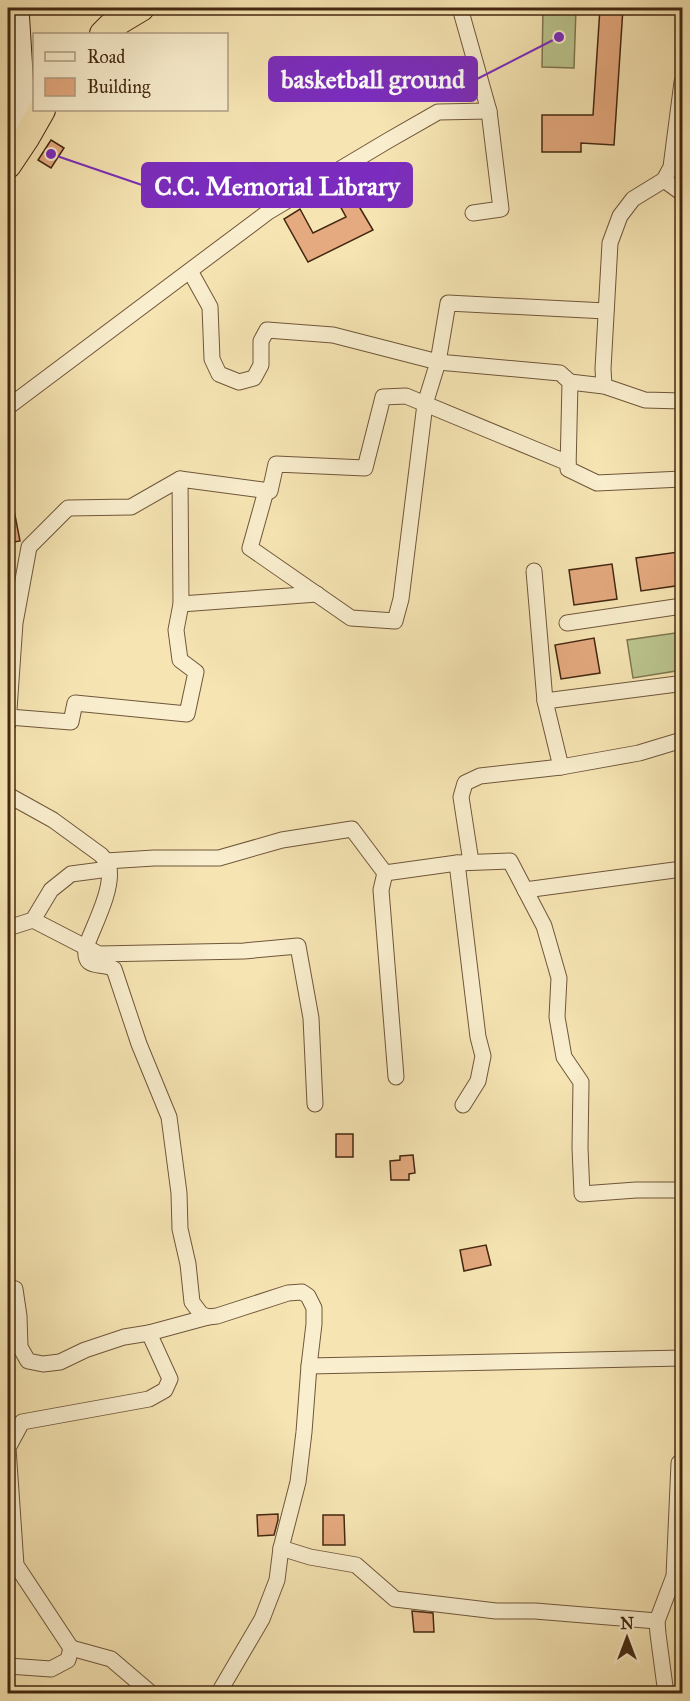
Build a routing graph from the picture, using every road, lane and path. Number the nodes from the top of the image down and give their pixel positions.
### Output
1 (18, 8) edge
2 (141, 8) edge
3 (460, 8) edge
4 (104, 33) edge
5 (682, 82) edge
6 (41, 111) edge
7 (489, 111) junction
8 (13, 154) edge
9 (664, 180) junction
10 (682, 193) edge
11 (473, 213) dead end
12 (190, 271) junction
13 (606, 311) junction
14 (438, 362) junction
15 (570, 382) junction
16 (604, 386) junction
17 (682, 401) edge
18 (425, 404) junction
19 (8, 406) edge
20 (568, 463) junction
21 (180, 478) junction
22 (682, 479) edge
23 (266, 491) junction
24 (534, 571) dead end
25 (317, 594) junction
26 (181, 604) junction
27 (682, 606) edge
28 (567, 623) dead end
29 (682, 682) edge
30 (545, 701) junction
31 (8, 720) edge
32 (682, 740) edge
33 (561, 766) junction
34 (8, 795) edge
35 (464, 863) junction
36 (108, 865) junction
37 (682, 869) edge
38 (385, 873) junction
39 (525, 890) junction
40 (33, 920) junction
41 (8, 928) edge
42 (86, 947) junction
43 (396, 1077) dead end
44 (315, 1104) dead end
45 (464, 1105) dead end
46 (682, 1190) edge
47 (8, 1286) edge
48 (208, 1317) junction
49 (149, 1333) junction
50 (682, 1359) edge
51 (309, 1366) junction
52 (682, 1462) edge
53 (281, 1548) junction
54 (678, 1575) edge
55 (657, 1621) junction
56 (71, 1648) junction
57 (8, 1666) edge
58 (152, 1694) edge
59 (218, 1694) edge
60 (666, 1694) edge

1 - 8 main road
2 - 4 highway
3 - 7 street
5 - 9 street
6 - 8 highway
7 - 11 street
7 - 12 street
9 - 10 street
9 - 13 street
12 - 14 street
12 - 19 street
13 - 14 street
13 - 16 street
14 - 15 street
14 - 18 street
15 - 16 street
15 - 20 street
16 - 17 street
18 - 20 street
18 - 23 street
18 - 25 street
20 - 22 street
21 - 23 street
21 - 26 street
21 - 31 street
23 - 25 street
24 - 30 street
25 - 26 street
26 - 31 street
27 - 28 street
29 - 30 street
30 - 33 street
32 - 33 street
33 - 35 street
34 - 36 street
35 - 38 street
35 - 39 street
35 - 45 street
36 - 38 street
36 - 40 street
36 - 42 street
37 - 39 street
38 - 43 street
39 - 46 street
40 - 41 street
40 - 42 street
42 - 44 street
42 - 48 street
47 - 49 street
48 - 49 street
48 - 51 street
49 - 56 street
50 - 51 street
51 - 53 street
52 - 54 street
53 - 55 street
53 - 59 street
54 - 55 street
55 - 60 street
56 - 57 street
56 - 58 street

